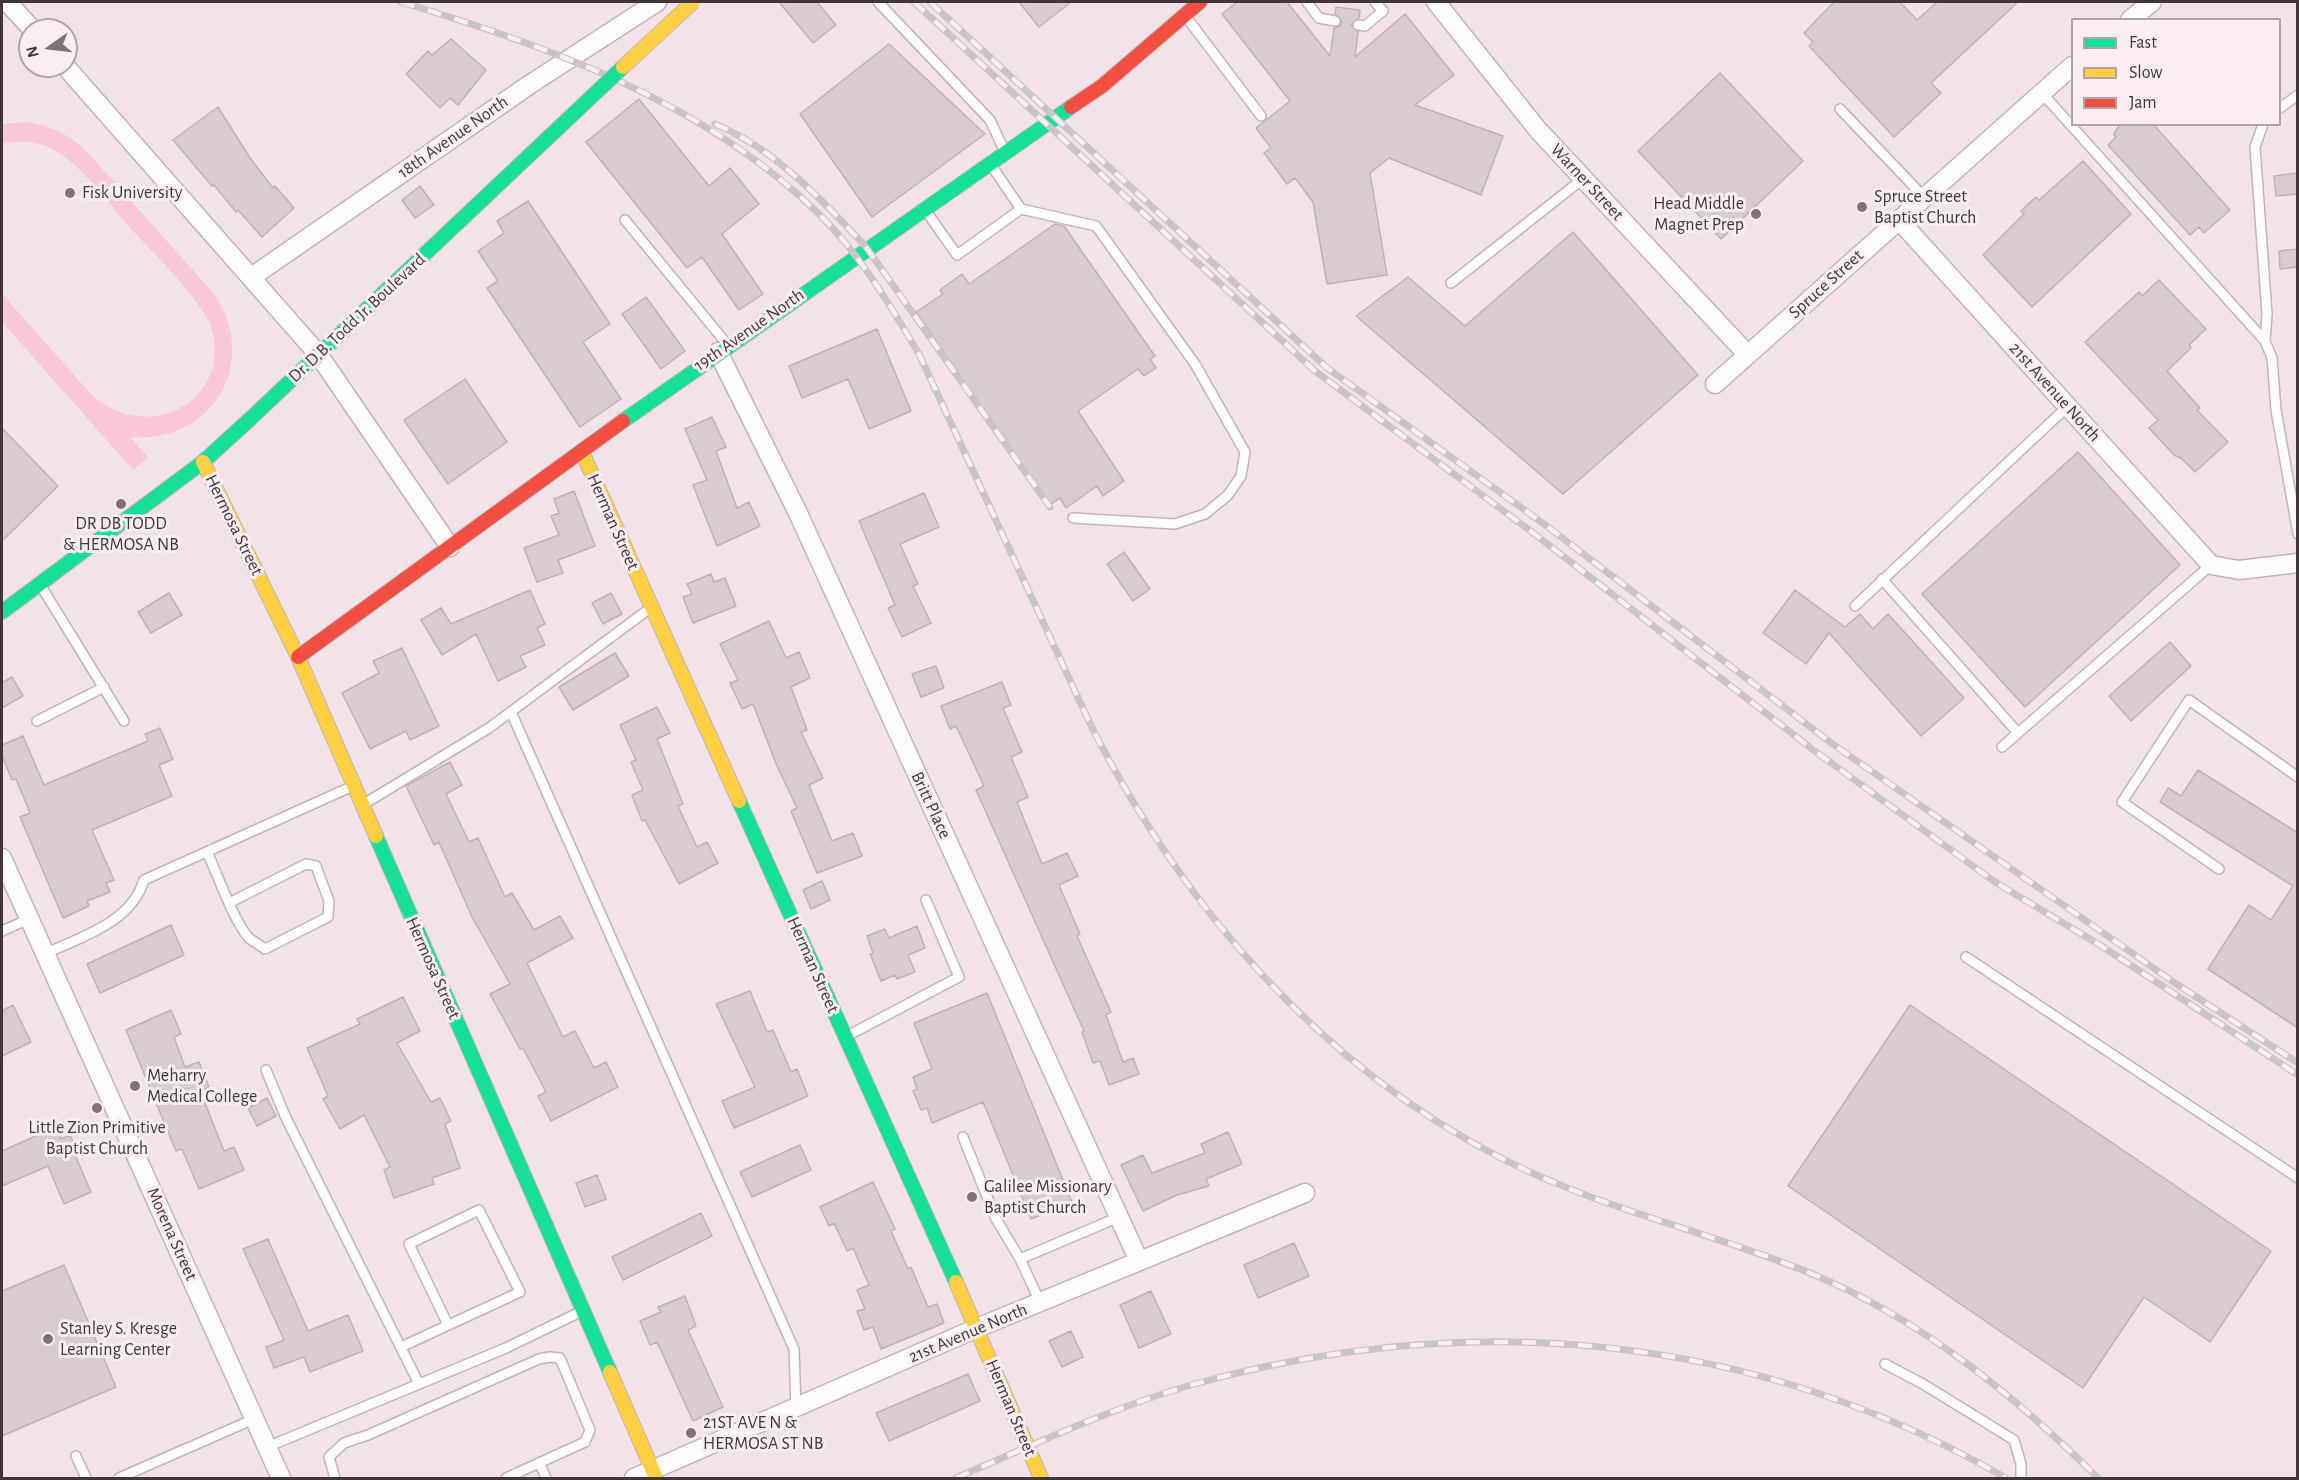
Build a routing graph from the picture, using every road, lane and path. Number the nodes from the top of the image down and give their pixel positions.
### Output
1 (7, 2) edge
2 (657, 2) edge
3 (693, 2) edge
4 (878, 2) edge
5 (1200, 2) edge
6 (1307, 2) edge
7 (1375, 2) edge
8 (1436, 2) edge
9 (2152, 2) edge
10 (1184, 14) junction
11 (22, 18) edge
12 (2132, 18) edge
13 (1335, 21) dead end
14 (1358, 25) dead end
15 (2071, 68) edge
16 (76, 78) edge
17 (2040, 93) junction
18 (2298, 95) edge
19 (2281, 107) edge
20 (1840, 109) dead end
21 (1261, 116) dead end
22 (2262, 126) edge
23 (1005, 152) junction
24 (989, 164) junction
25 (1584, 178) junction
26 (1924, 197) junction
27 (924, 207) junction
28 (1021, 209) junction
29 (625, 220) dead end
30 (1899, 220) junction
31 (253, 276) junction
32 (1451, 282) dead end
33 (2265, 341) junction
34 (723, 348) junction
35 (1747, 354) junction
36 (1715, 384) dead end
37 (2067, 407) junction
38 (582, 452) junction
39 (203, 462) junction
40 (1074, 518) dead end
41 (2298, 534) edge
42 (450, 547) junction
43 (2298, 563) edge
44 (2211, 565) junction
45 (1882, 579) junction
46 (40, 584) junction
47 (1855, 606) dead end
48 (651, 607) junction
49 (2, 612) edge
50 (298, 657) junction
51 (104, 687) junction
52 (511, 712) junction
53 (37, 721) dead end
54 (124, 721) dead end
55 (2018, 733) junction
56 (2002, 747) dead end
57 (2298, 777) edge
58 (354, 786) junction
59 (362, 805) junction
60 (207, 852) junction
61 (2, 858) edge
62 (2219, 869) dead end
63 (926, 900) dead end
64 (231, 902) junction
65 (29, 919) junction
66 (2, 931) edge
67 (45, 954) junction
68 (1966, 957) dead end
69 (845, 1037) junction
70 (266, 1070) dead end
71 (963, 1137) dead end
72 (2298, 1178) edge
73 (1305, 1193) dead end
74 (1119, 1216) junction
75 (1020, 1260) junction
76 (1139, 1261) junction
77 (1040, 1302) junction
78 (582, 1311) junction
79 (448, 1325) junction
80 (977, 1328) junction
81 (401, 1347) junction
82 (1885, 1364) dead end
83 (419, 1384) junction
84 (795, 1408) junction
85 (254, 1419) junction
86 (267, 1447) junction
87 (76, 1456) dead end
88 (540, 1464) junction
89 (654, 1474) edge
90 (278, 1477) edge
91 (86, 1479) edge
92 (119, 1479) edge
93 (335, 1479) edge
94 (506, 1479) edge
95 (546, 1479) edge
96 (633, 1479) edge
97 (1041, 1479) edge
98 (2021, 1479) edge

1 - 11 street
2 - 31 street, 18th Avenue North
3 - 39 street, Dr. D.B. Todd Jr. Boulevard, bridge
4 - 23 lane
5 - 10 street, 19th Avenue North
6 - 13 lane
7 - 14 lane
8 - 25 street, Warner Street
9 - 12 street
10 - 21 lane
10 - 23 street, 19th Avenue North
15 - 17 street, Spruce Street
16 - 31 street
17 - 26 street, Spruce Street
17 - 33 lane
18 - 19 lane
20 - 26 lane
22 - 33 lane
23 - 24 street, 19th Avenue North
24 - 27 street, 19th Avenue North
24 - 28 lane
25 - 32 lane
25 - 35 street, Warner Street
26 - 30 street, Spruce Street
27 - 28 lane
27 - 34 street, 19th Avenue North
28 - 40 lane
29 - 34 lane
30 - 35 street, Spruce Street
30 - 37 street, 21st Avenue North
31 - 42 street
33 - 41 lane
34 - 38 street, 19th Avenue North
34 - 74 street, Britt Place
35 - 36 street, Spruce Street
37 - 44 street, 21st Avenue North
37 - 45 lane
38 - 42 street, 19th Avenue North
38 - 48 street, Herman Street
39 - 46 street, Dr. D.B. Todd Jr. Boulevard
39 - 50 street, Hermosa Street
42 - 50 street, 19th Avenue North
43 - 44 street
44 - 55 lane
45 - 47 lane
45 - 55 lane
46 - 49 street, Dr. D.B. Todd Jr. Boulevard
46 - 51 lane
48 - 52 lane
48 - 69 street, Herman Street
50 - 58 street, Hermosa Street
51 - 53 lane
51 - 54 lane
52 - 59 lane
52 - 84 lane
55 - 56 lane
57 - 62 lane
58 - 59 street, Hermosa Street
58 - 60 lane
59 - 78 street, Hermosa Street
60 - 64 lane
60 - 67 lane
61 - 65 street, Morena Street
63 - 69 lane
64 - 64 lane
65 - 66 lane
65 - 67 street, Morena Street
67 - 85 street, Morena Street
68 - 72 lane
69 - 80 street, Herman Street
70 - 81 lane
71 - 75 lane
73 - 76 street, 21st Avenue North
74 - 75 lane
74 - 76 street, Britt Place
75 - 77 lane
76 - 77 street, 21st Avenue North
77 - 80 street, 21st Avenue North
78 - 83 lane
78 - 89 street, Hermosa Street
79 - 79 lane
79 - 81 lane
80 - 84 street, 21st Avenue North
80 - 97 street, Herman Street
81 - 83 lane
82 - 98 lane
83 - 86 lane
84 - 89 street, 21st Avenue North
85 - 86 street, Morena Street
85 - 92 lane
86 - 90 street, Morena Street
87 - 91 lane
88 - 93 lane
88 - 94 lane
88 - 95 lane
89 - 96 street, 21st Avenue North

